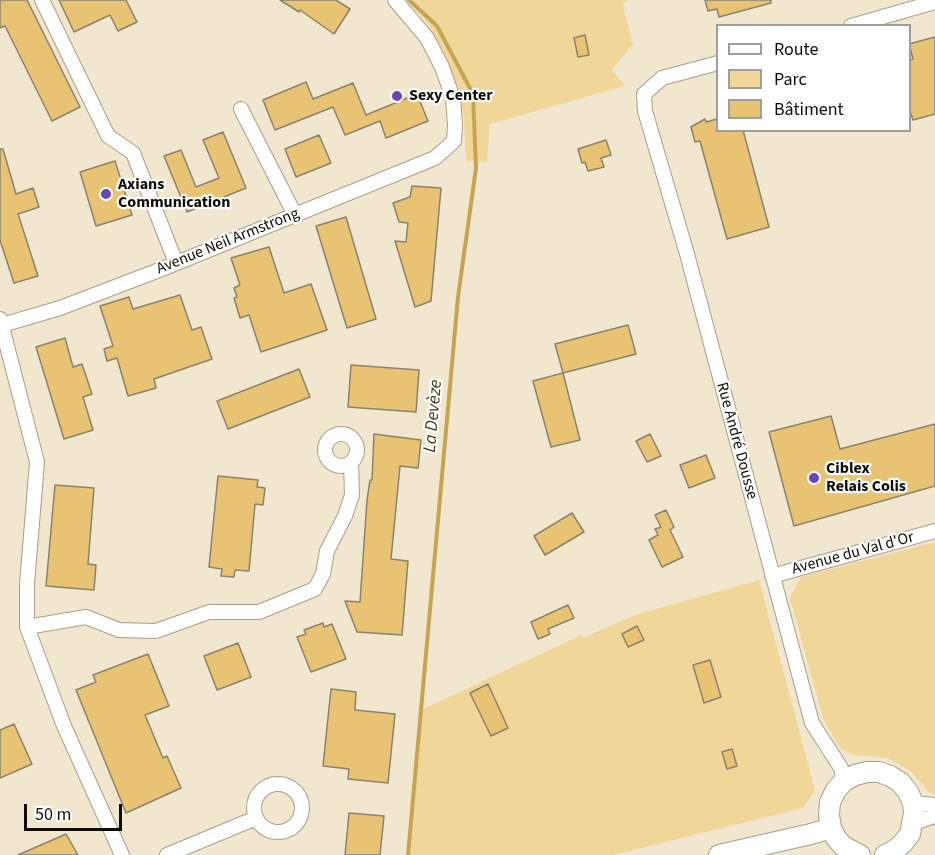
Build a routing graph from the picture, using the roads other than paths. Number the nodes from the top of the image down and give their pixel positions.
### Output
1 (42, 0) edge
2 (395, 0) edge
3 (935, 2) edge
4 (858, 24) edge
5 (716, 63) edge
6 (241, 109) dead end
7 (295, 215) junction
8 (176, 263) junction
9 (1, 322) edge
10 (351, 463) dead end
11 (935, 531) edge
12 (772, 576) junction
13 (27, 627) junction
14 (844, 781) junction
15 (935, 805) edge
16 (913, 813) junction
17 (935, 816) edge
18 (256, 818) dead end
19 (831, 828) junction
20 (122, 855) edge
21 (167, 855) edge
22 (719, 855) edge
23 (860, 855) edge
24 (885, 855) edge

1 - 8 street
2 - 7 street, Avenue Neil Armstrong
3 - 4 street
5 - 12 street, Rue André Dousse
6 - 7 street
7 - 8 street, Avenue Neil Armstrong
8 - 9 street, Avenue Neil Armstrong
9 - 13 street
10 - 13 street
11 - 12 street, Avenue du Val d'Or
12 - 14 street, Rue André Dousse
13 - 20 street
14 - 16 street
14 - 19 street
15 - 16 street
16 - 17 street
16 - 24 street
18 - 21 street
19 - 22 street
19 - 23 street

